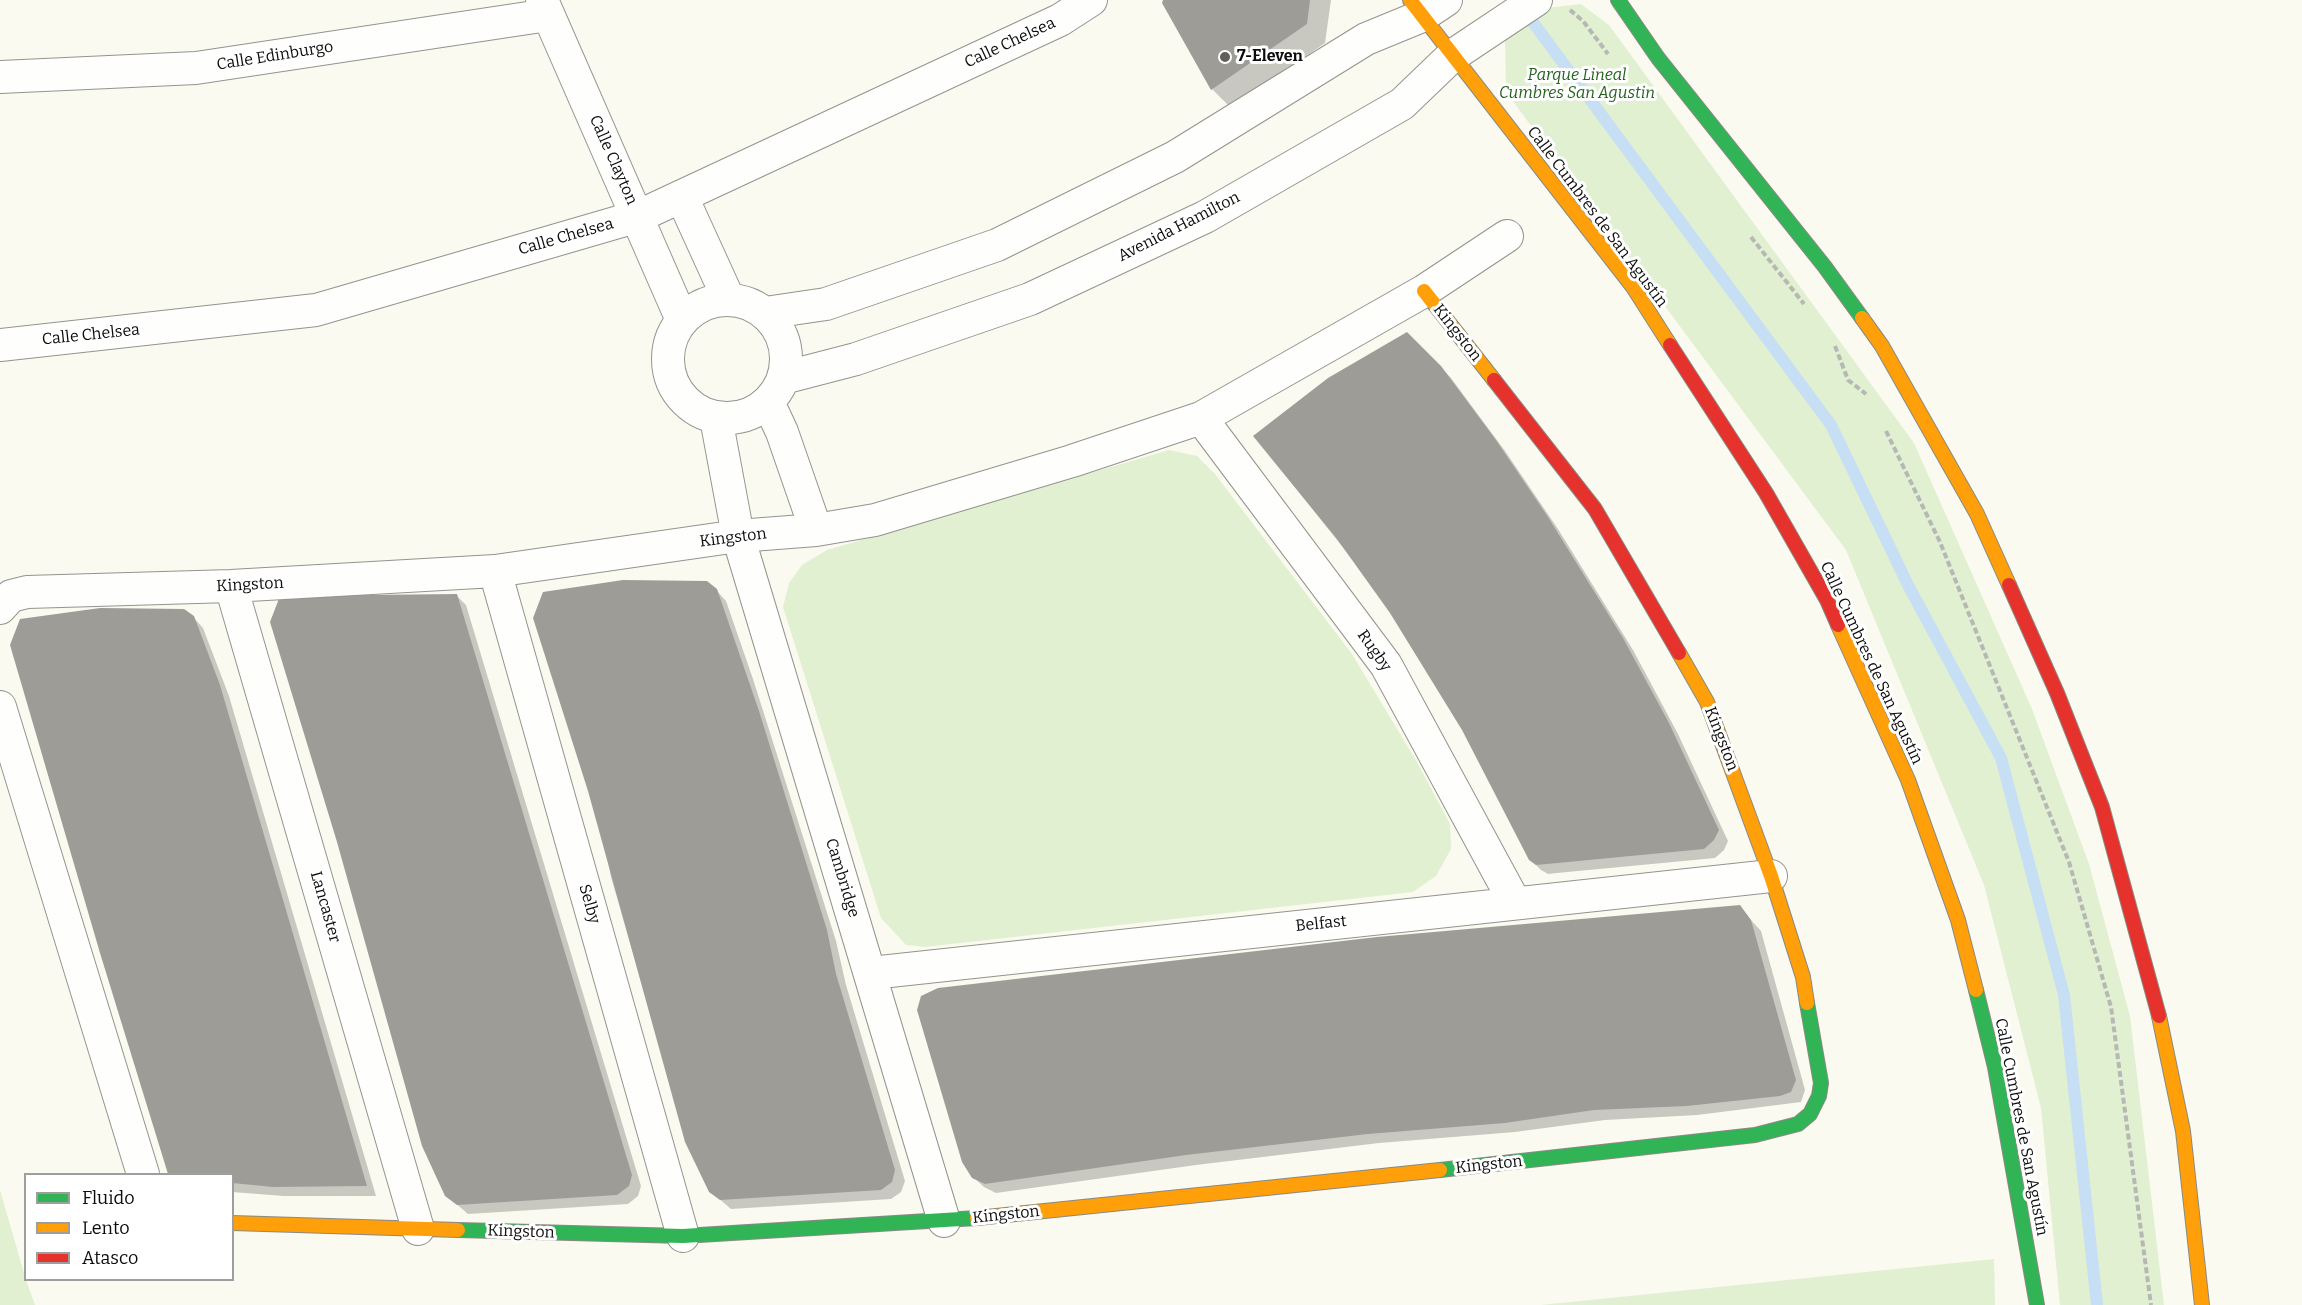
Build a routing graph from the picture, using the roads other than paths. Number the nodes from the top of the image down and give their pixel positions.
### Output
1 (1091, 0) edge
2 (1536, 0) edge
3 (1618, 0) edge
4 (1426, 5) edge
5 (545, 8) edge
6 (1452, 56) junction
7 (0, 77) edge
8 (682, 197) junction
9 (639, 216) junction
10 (1508, 236) dead end
11 (1424, 291) junction
12 (729, 300) junction
13 (765, 313) junction
14 (682, 320) junction
15 (0, 345) edge
16 (776, 390) junction
17 (716, 418) junction
18 (1201, 418) junction
19 (816, 530) junction
20 (738, 536) junction
21 (495, 571) junction
22 (231, 586) junction
23 (0, 608) edge
24 (0, 707) edge
25 (1772, 876) junction
26 (1515, 903) junction
27 (871, 973) junction
28 (143, 1173) edge
29 (944, 1221) junction
30 (234, 1222) edge
31 (418, 1229) junction
32 (683, 1236) junction
33 (2037, 1305) edge
34 (2202, 1305) edge

1 - 8 street, Calle Chelsea
2 - 6 street, Avenida Hamilton
3 - 34 street
4 - 6 street, Calle Cumbres de San Agustín
4 - 13 street
5 - 7 street, Calle Edinburgo
5 - 9 street, Calle Clayton
6 - 16 street, Avenida Hamilton
6 - 33 street, Calle Cumbres de San Agustín
8 - 9 street, Calle Chelsea
8 - 12 street
9 - 14 street, Calle Clayton
9 - 15 street, Calle Chelsea
10 - 11 street, Kingston
11 - 18 street, Kingston
11 - 25 street, Kingston
12 - 13 street
12 - 14 street
13 - 16 street
14 - 17 street
16 - 17 street
16 - 19 street
17 - 20 street, Cambridge
18 - 19 street, Kingston
18 - 26 street, Rugby
19 - 20 street, Kingston
20 - 21 street, Kingston
20 - 27 street, Cambridge
21 - 22 street, Kingston
21 - 32 street, Selby
22 - 23 street, Kingston
22 - 31 street, Lancaster
24 - 28 street
25 - 26 street, Belfast
25 - 29 street, Kingston
26 - 27 street, Belfast
27 - 29 street, Cambridge
29 - 32 street, Kingston
30 - 31 street, Kingston
31 - 32 street, Kingston

